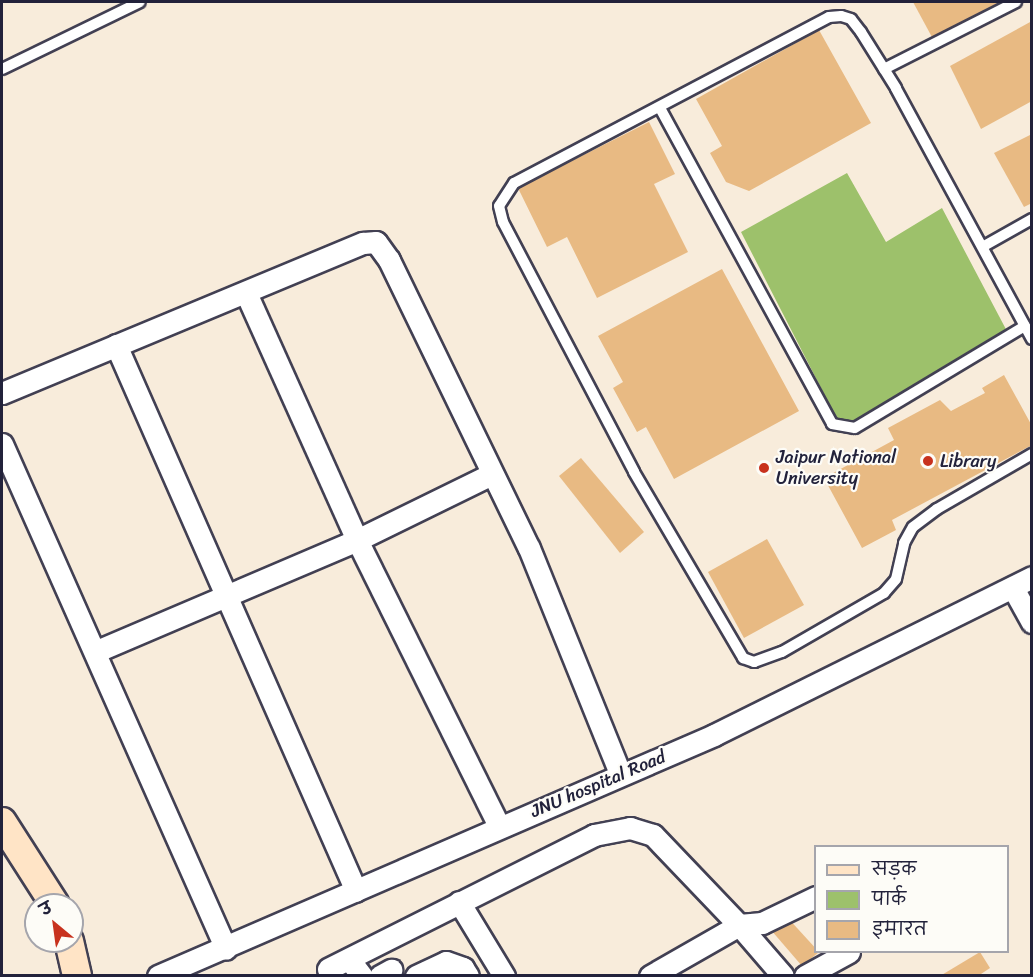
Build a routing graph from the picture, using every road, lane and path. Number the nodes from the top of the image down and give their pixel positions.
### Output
1 (140, 2) edge
2 (1016, 2) edge
3 (2, 69) edge
4 (884, 69) junction
5 (660, 108) junction
6 (1032, 219) edge
7 (984, 246) junction
8 (246, 293) junction
9 (1025, 326) junction
10 (1032, 339) edge
11 (116, 345) junction
12 (2, 393) edge
13 (2, 444) edge
14 (1032, 454) edge
15 (492, 474) junction
16 (357, 540) junction
17 (1032, 577) edge
18 (1013, 588) junction
19 (225, 596) junction
20 (1032, 622) edge
21 (97, 651) junction
22 (620, 773) junction
23 (2, 822) edge
24 (499, 826) junction
25 (356, 891) junction
26 (47, 893) edge
27 (814, 898) edge
28 (459, 902) junction
29 (739, 925) junction
30 (226, 949) junction
31 (72, 953) edge
32 (845, 953) edge
33 (349, 959) junction
34 (328, 969) dead end
35 (77, 975) edge
36 (158, 975) edge
37 (362, 975) edge
38 (416, 975) edge
39 (468, 975) edge
40 (504, 975) edge
41 (650, 975) edge
42 (783, 975) edge
43 (805, 975) edge

1 - 3 lane
2 - 4 lane
4 - 5 lane
4 - 7 lane
5 - 9 lane
5 - 14 lane
6 - 7 lane
7 - 9 lane
8 - 11 street
8 - 15 street
8 - 16 street
9 - 10 lane
11 - 12 street
11 - 19 street
13 - 21 street
15 - 16 street
15 - 22 street
16 - 19 street
16 - 24 street
17 - 18 street, JNU hospital Road
18 - 20 street
18 - 22 street, JNU hospital Road
19 - 21 street
19 - 25 street
21 - 30 street
22 - 24 street, JNU hospital Road
23 - 26 main road
24 - 25 street, JNU hospital Road
25 - 30 street, JNU hospital Road
27 - 29 street
28 - 29 street
28 - 33 street
28 - 40 street
29 - 41 street
29 - 42 street
30 - 36 street, JNU hospital Road
31 - 35 main road
32 - 43 street
33 - 34 street
33 - 37 street
38 - 39 street

